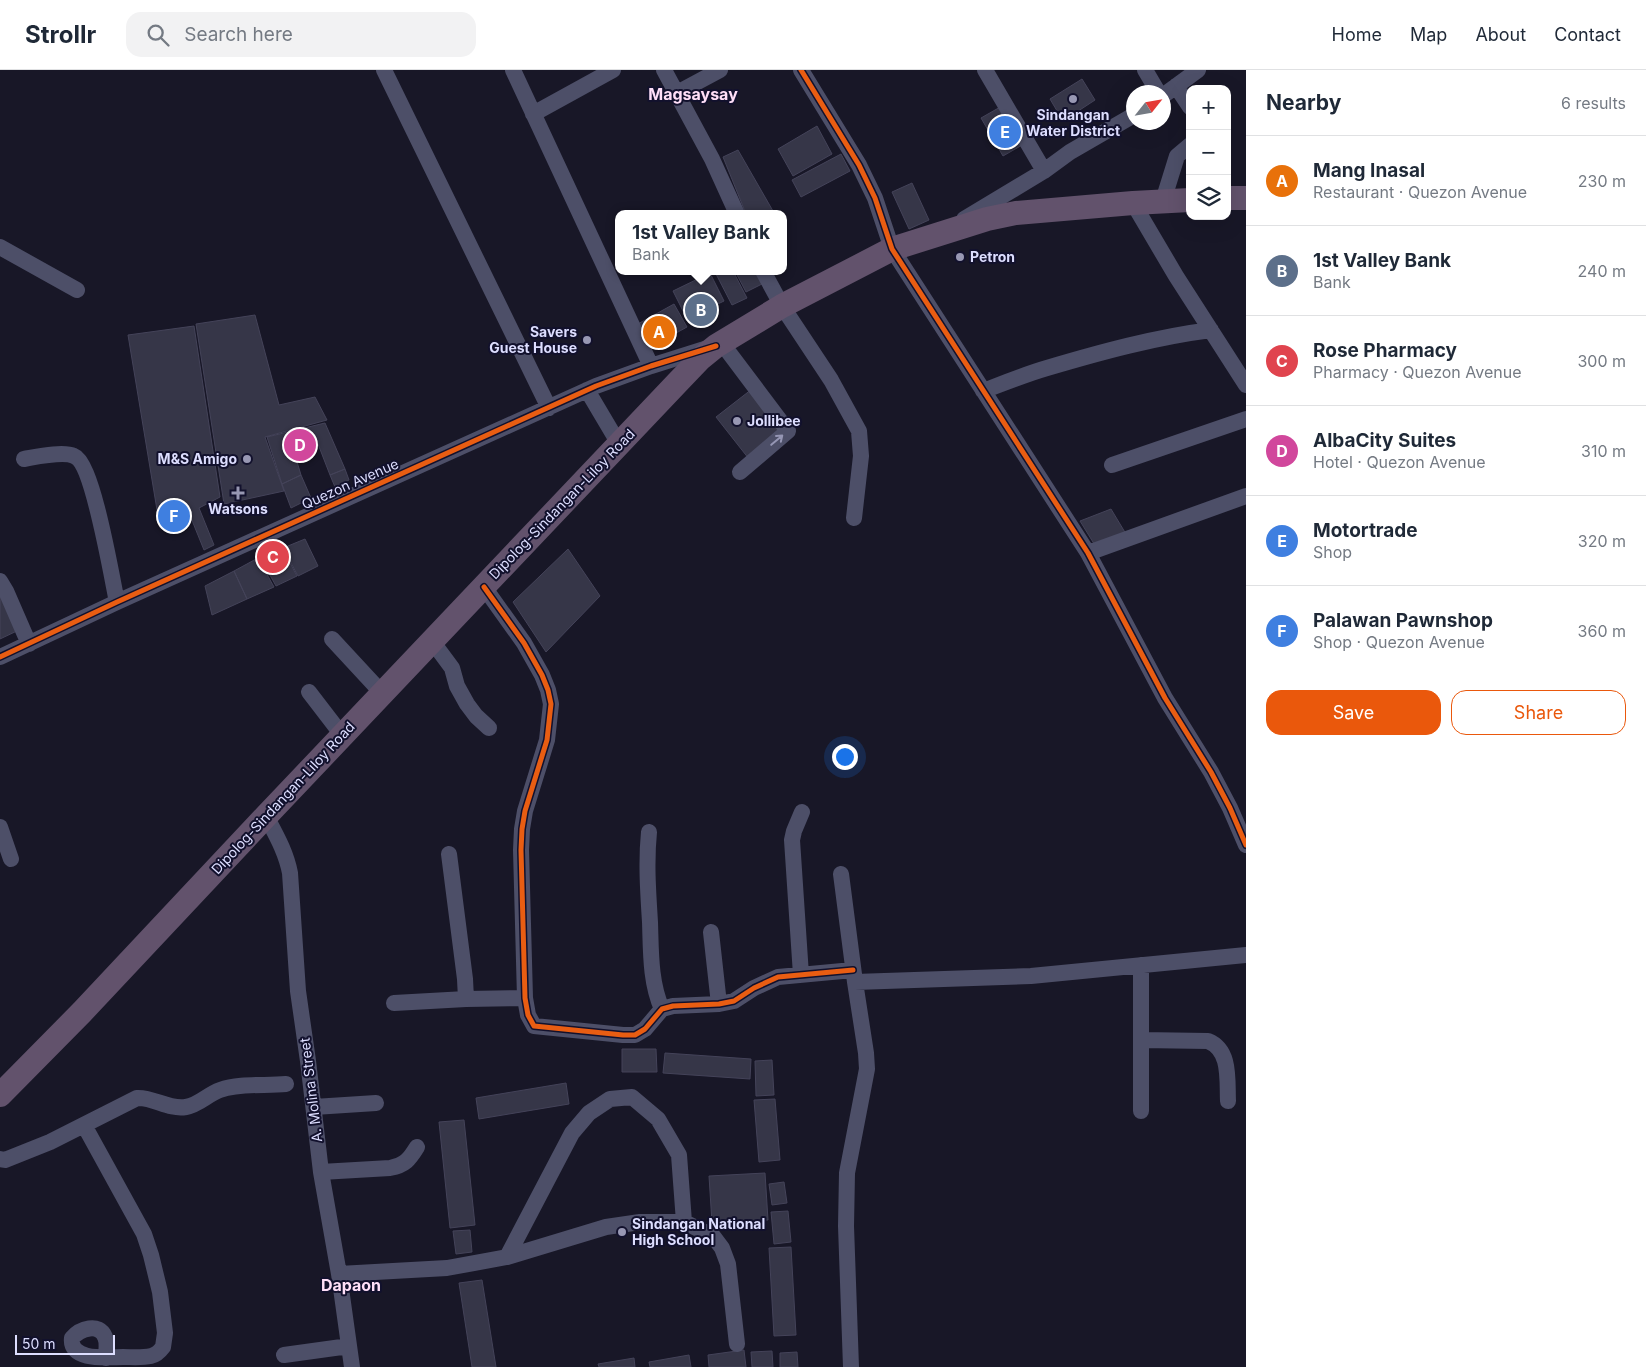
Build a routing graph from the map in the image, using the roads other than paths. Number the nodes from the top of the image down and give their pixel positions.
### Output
1 (384, 70) edge
2 (513, 70) edge
3 (613, 70) edge
4 (664, 70) edge
5 (720, 70) edge
6 (801, 70) edge
7 (985, 70) edge
8 (1145, 70) edge
9 (1198, 70) edge
10 (1154, 85) edge
11 (1171, 90) edge
12 (1171, 92) edge
13 (677, 93) junction
14 (1186, 104) edge
15 (533, 114) junction
16 (1126, 120) edge
17 (1186, 148) edge
18 (1044, 172) junction
19 (1231, 198) edge
20 (1246, 198) edge
21 (1186, 200) edge
22 (1163, 201) junction
23 (1133, 203) junction
24 (735, 210) edge
25 (941, 233) junction
26 (0, 247) edge
27 (892, 249) junction
28 (765, 275) edge
29 (77, 290) dead end
30 (782, 306) junction
31 (1211, 330) junction
32 (719, 344) junction
33 (651, 366) junction
34 (1246, 385) edge
35 (588, 390) junction
36 (983, 391) junction
37 (548, 408) junction
38 (1246, 419) edge
39 (619, 444) junction
40 (24, 459) dead end
41 (1112, 466) dead end
42 (740, 472) dead end
43 (1246, 496) edge
44 (854, 518) dead end
45 (1088, 553) junction
46 (0, 581) edge
47 (484, 587) junction
48 (117, 602) junction
49 (332, 639) dead end
50 (432, 641) junction
51 (29, 644) junction
52 (0, 657) edge
53 (309, 692) dead end
54 (382, 693) junction
55 (489, 728) dead end
56 (342, 735) junction
57 (802, 812) dead end
58 (266, 816) junction
59 (0, 827) edge
60 (650, 832) dead end
61 (1246, 845) edge
62 (449, 854) dead end
63 (11, 859) dead end
64 (841, 874) dead end
65 (712, 932) dead end
66 (1246, 956) edge
67 (1141, 965) junction
68 (801, 976) junction
69 (854, 976) junction
70 (525, 998) junction
71 (466, 999) junction
72 (394, 1003) dead end
73 (719, 1004) junction
74 (662, 1010) junction
75 (1141, 1040) junction
76 (286, 1084) dead end
77 (0, 1095) edge
78 (1228, 1101) dead end
79 (376, 1102) dead end
80 (314, 1107) junction
81 (1141, 1111) dead end
82 (84, 1125) junction
83 (417, 1147) dead end
84 (0, 1159) edge
85 (321, 1172) junction
86 (684, 1222) junction
87 (507, 1257) junction
88 (339, 1274) junction
89 (737, 1344) dead end
90 (349, 1346) junction
91 (284, 1355) dead end
92 (106, 1358) dead end
93 (352, 1367) edge
94 (851, 1367) edge

1 - 37 street
2 - 15 street
3 - 15 street
4 - 13 street
5 - 13 street
6 - 27 street
7 - 18 street
8 - 10 street
9 - 11 street
12 - 14 street
13 - 24 street
15 - 33 street
16 - 18 street
17 - 22 street
18 - 25 street
19 - 20 highway
21 - 22 highway, Dipolog-Sindangan-Liloy Road
22 - 23 highway, Dipolog-Sindangan-Liloy Road
23 - 25 highway, Dipolog-Sindangan-Liloy Road
23 - 31 street
25 - 27 highway, Dipolog-Sindangan-Liloy Road
26 - 29 street
27 - 30 highway, Dipolog-Sindangan-Liloy Road
27 - 36 street
28 - 30 street
30 - 32 highway, Dipolog-Sindangan-Liloy Road
30 - 44 street
31 - 34 street
31 - 36 street
32 - 33 street, Quezon Avenue
32 - 39 highway, Dipolog-Sindangan-Liloy Road
42 -> 32 street
33 - 35 street, Quezon Avenue
35 - 37 street, Quezon Avenue
35 - 39 street
36 - 45 street
37 - 48 street, Quezon Avenue
38 - 41 street
39 - 47 highway, Dipolog-Sindangan-Liloy Road
40 - 48 street
43 - 45 street
45 - 61 street
46 - 51 street
47 - 50 highway, Dipolog-Sindangan-Liloy Road
47 - 70 street
48 - 51 street, Quezon Avenue
49 - 54 street
50 - 54 highway, Dipolog-Sindangan-Liloy Road
50 - 55 street
51 - 52 street, Quezon Avenue
53 - 56 street
54 - 56 highway, Dipolog-Sindangan-Liloy Road
56 - 58 highway, Dipolog-Sindangan-Liloy Road
57 - 68 street
58 - 77 highway, Dipolog-Sindangan-Liloy Road
58 - 80 street, A. Molina Street
59 - 63 street
60 - 74 street
62 - 71 street
64 - 69 street
65 - 73 street
66 - 67 street
67 - 69 street
67 - 75 street
68 - 69 street
68 - 73 street
69 - 94 street
70 - 71 street
70 - 74 street
71 - 72 street
73 - 74 street
75 - 78 street
75 - 81 street
76 - 82 street
79 - 80 street
80 - 85 street, A. Molina Street
82 - 84 street
82 - 92 street
83 - 85 street
85 - 88 street, A. Molina Street
86 - 87 street
86 - 87 street
86 - 89 street
87 - 88 street
88 - 90 street, A. Molina Street
90 - 91 street
90 - 93 street, A. Molina Street

